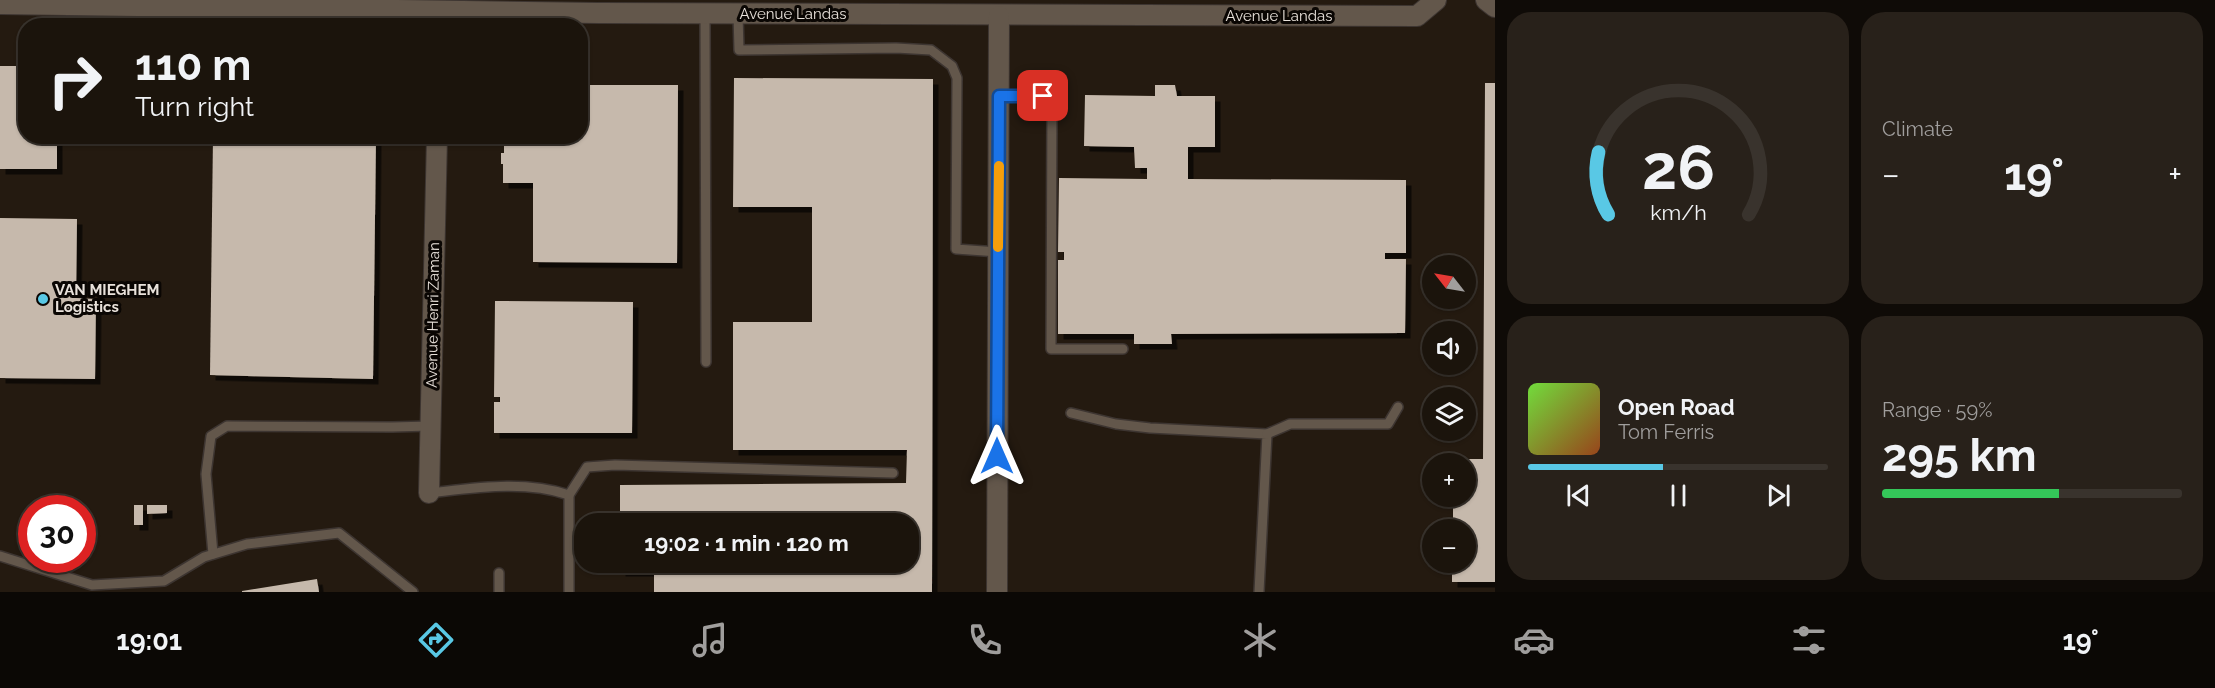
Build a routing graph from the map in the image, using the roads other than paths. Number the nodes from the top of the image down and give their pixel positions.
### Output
1 (1436, 0) edge
2 (1486, 0) edge
3 (0, 4) edge
4 (598, 6) edge
5 (1495, 7) edge
6 (1024, 8) edge
7 (705, 14) junction
8 (738, 14) junction
9 (999, 16) junction
10 (440, 18) edge
11 (999, 96) junction
12 (437, 144) edge
13 (998, 252) junction
14 (1124, 349) dead end
15 (706, 362) dead end
16 (1398, 407) dead end
17 (1071, 413) dead end
18 (430, 426) junction
19 (1268, 434) junction
20 (893, 473) dead end
21 (429, 493) joint
22 (569, 495) junction
23 (213, 554) junction
24 (0, 556) edge
25 (499, 573) dead end
26 (413, 592) edge
27 (499, 592) edge
28 (569, 592) edge
29 (997, 592) edge
30 (1259, 592) edge

1 - 6 street, Avenue Landas
2 - 5 street
3 - 10 street, Avenue Landas
4 - 7 street, Avenue Landas
4 - 10 street, Avenue Landas
6 - 9 street, Avenue Landas
7 - 8 street, Avenue Landas
7 - 15 lane
8 - 9 street, Avenue Landas
8 - 13 lane
9 - 11 street
11 - 13 street
11 - 14 lane
12 - 18 street, Avenue Henri Zaman
13 - 29 street
16 - 19 lane
17 - 19 lane
18 - 21 street, Avenue Henri Zaman
18 - 23 lane
19 - 30 lane
20 - 22 lane
21 - 22 lane
22 - 28 lane
23 - 24 lane
23 - 26 lane
25 - 27 lane

